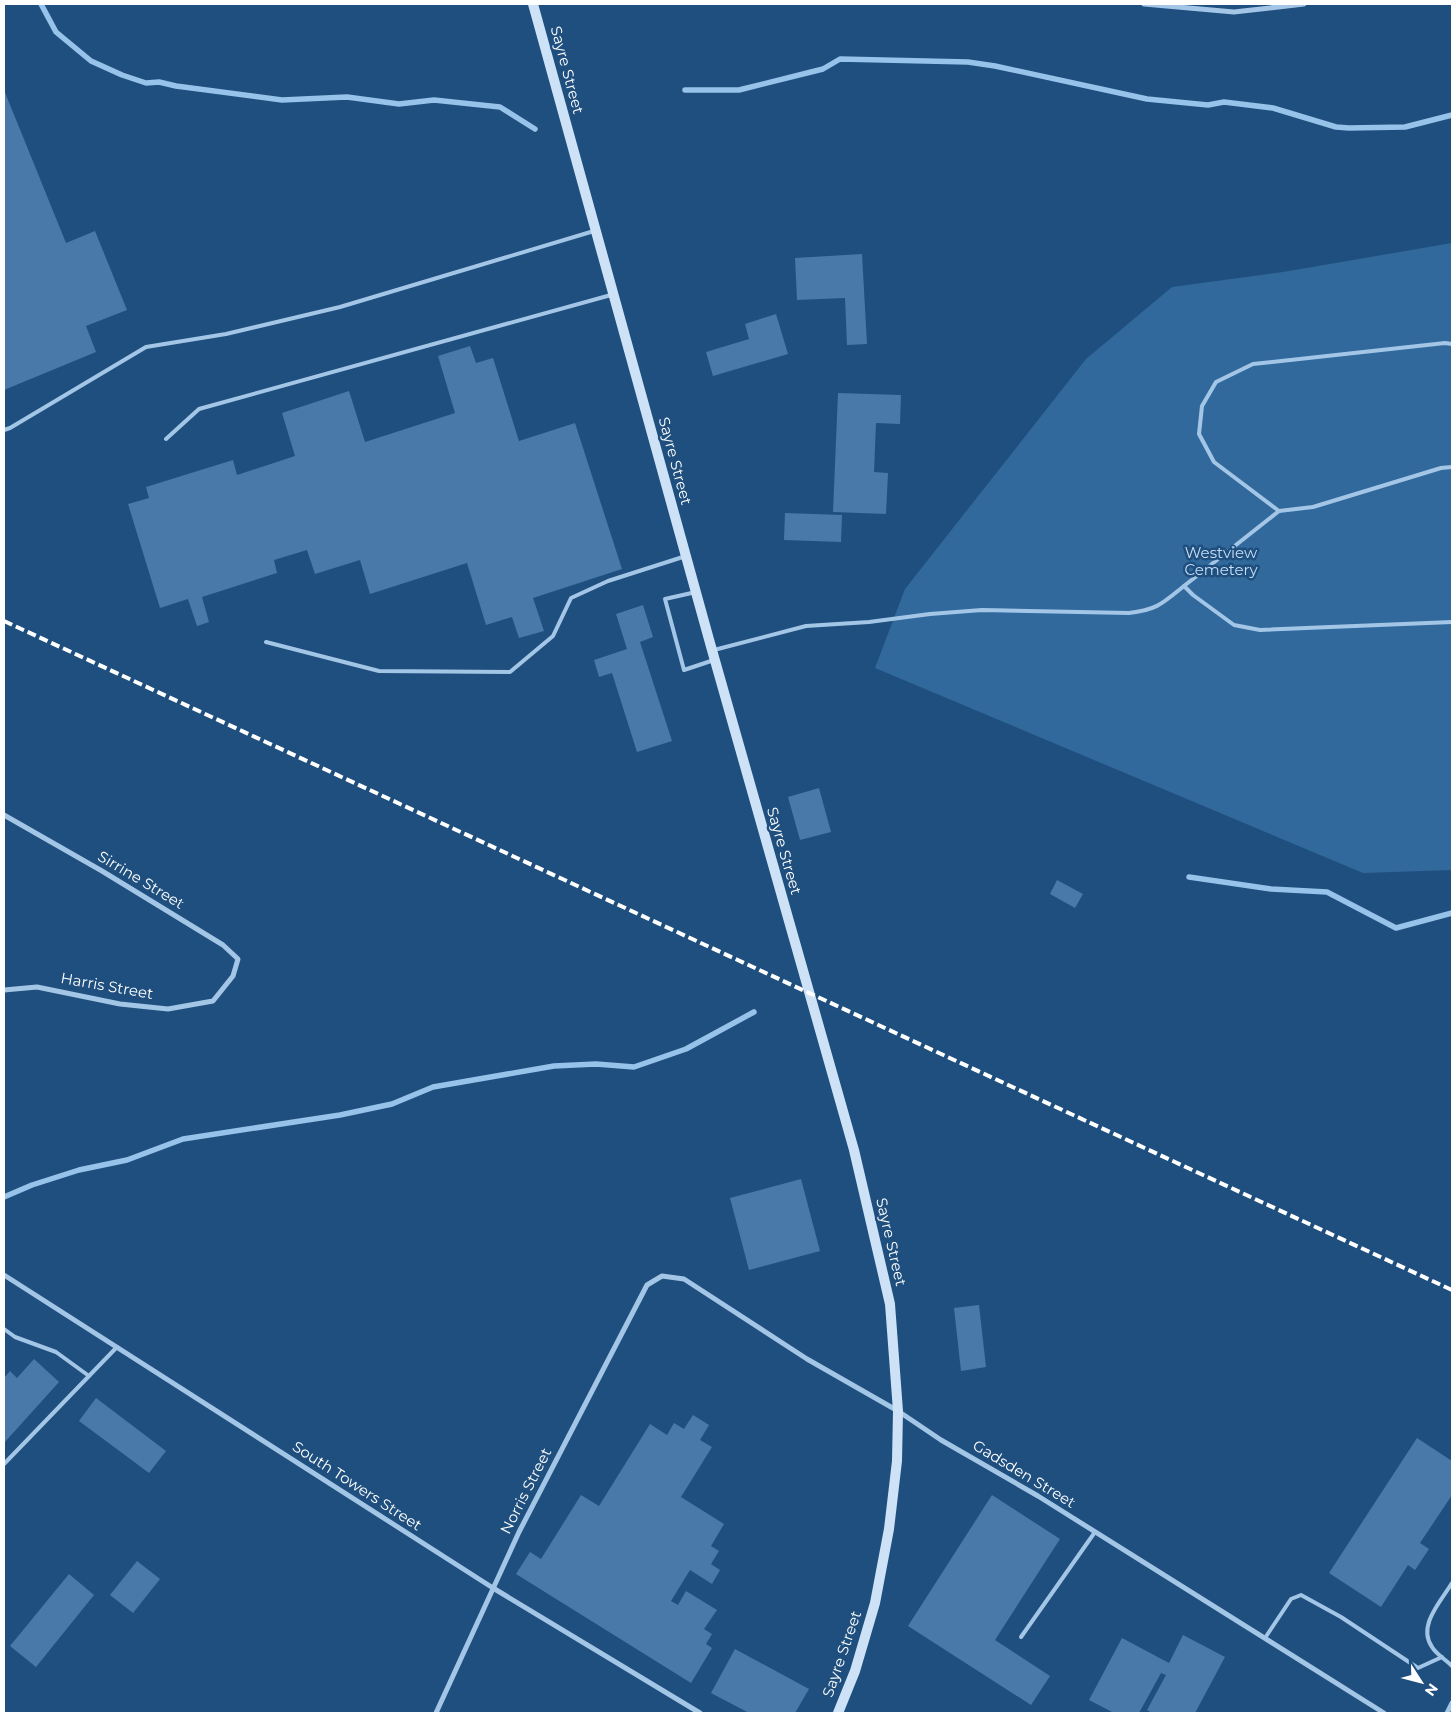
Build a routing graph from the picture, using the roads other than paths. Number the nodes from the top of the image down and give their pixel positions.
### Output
1 (533, 4) edge
2 (1144, 4) edge
3 (1304, 4) edge
4 (596, 230) junction
5 (614, 294) junction
6 (1452, 344) edge
7 (4, 430) edge
8 (166, 439) dead end
9 (1452, 467) edge
10 (1279, 511) junction
11 (686, 556) junction
12 (1184, 586) junction
13 (696, 592) junction
14 (1452, 622) edge
15 (266, 642) dead end
16 (713, 655) junction
17 (4, 815) edge
18 (227, 983) joint
19 (4, 990) edge
20 (4, 1275) edge
21 (647, 1285) joint
22 (4, 1330) edge
23 (117, 1346) junction
24 (89, 1376) junction
25 (898, 1411) junction
26 (4, 1464) edge
27 (1095, 1532) junction
28 (1452, 1583) edge
29 (493, 1588) junction
30 (1020, 1638) dead end
31 (1264, 1638) junction
32 (1442, 1657) junction
33 (1452, 1666) edge
34 (1452, 1703) edge
35 (436, 1713) edge
36 (700, 1713) edge
37 (838, 1713) edge
38 (1384, 1713) edge
39 (1447, 1713) edge

1 - 4 main road, Sayre Street
2 - 3 street
4 - 5 main road, Sayre Street
4 - 7 lane
5 - 8 lane
5 - 11 main road, Sayre Street
6 - 10 lane
9 - 10 lane
10 - 12 lane
11 - 13 main road, Sayre Street
11 - 15 lane
12 - 14 lane
12 - 16 lane
13 - 16 main road, Sayre Street
13 - 16 lane
16 - 25 main road, Sayre Street
17 - 18 street, Sirrine Street
18 - 19 street, Harris Street
20 - 23 street, South Towers Street
21 - 25 street, Gadsden Street
21 - 29 street, Norris Street
22 - 24 lane
23 - 24 lane
23 - 29 street, South Towers Street
24 - 26 lane
25 - 27 street, Gadsden Street
25 - 37 main road, Sayre Street
27 - 30 lane
27 - 31 street, Gadsden Street
28 - 32 lane
29 - 35 street, Norris Street
29 - 36 street, South Towers Street
31 - 32 lane
31 - 38 street, Gadsden Street
32 - 33 lane
34 - 39 street

